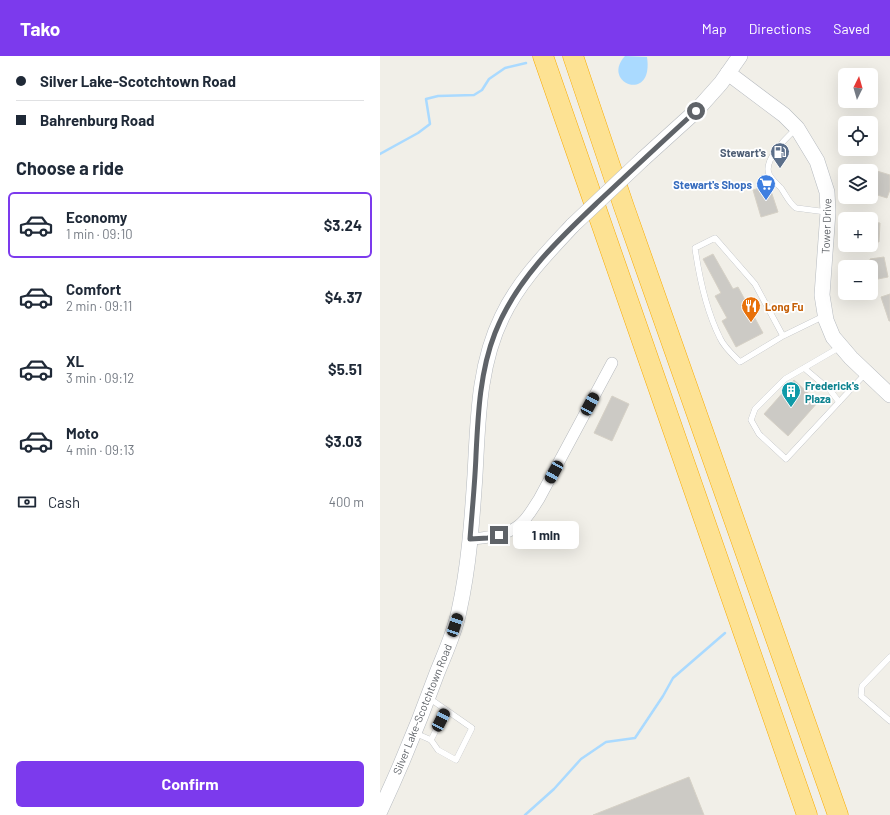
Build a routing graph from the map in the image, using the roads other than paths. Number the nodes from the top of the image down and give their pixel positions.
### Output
1 (543, 56) edge
2 (573, 56) edge
3 (740, 56) edge
4 (728, 73) junction
5 (797, 128) junction
6 (828, 212) junction
7 (826, 315) junction
8 (782, 336) junction
9 (842, 346) junction
10 (612, 363) dead end
11 (804, 368) junction
12 (866, 372) junction
13 (890, 395) edge
14 (839, 402) junction
15 (470, 539) junction
16 (890, 656) edge
17 (428, 697) junction
18 (446, 710) junction
19 (890, 721) edge
20 (415, 732) junction
21 (431, 740) junction
22 (380, 811) edge
23 (807, 815) edge
24 (838, 815) edge

1 - 23 highway
2 - 24 highway
3 - 4 street, Silver Lake-Scotchtown Road
4 - 5 street, Tower Drive
4 - 15 street, Silver Lake-Scotchtown Road, bridge
5 - 6 street, Tower Drive
5 - 6 lane
6 - 7 street, Tower Drive
7 - 8 lane
7 - 9 street, Tower Drive
8 - 8 lane
9 - 11 lane
9 - 12 street, Tower Drive
10 - 15 street
11 - 14 lane
11 - 14 lane
12 - 13 street, Tower Drive
12 - 14 lane
15 - 17 street, Silver Lake-Scotchtown Road
16 - 19 lane
17 - 18 lane
17 - 20 street, Silver Lake-Scotchtown Road
18 - 21 lane
18 - 21 lane
20 - 21 lane
20 - 22 street, Silver Lake-Scotchtown Road

